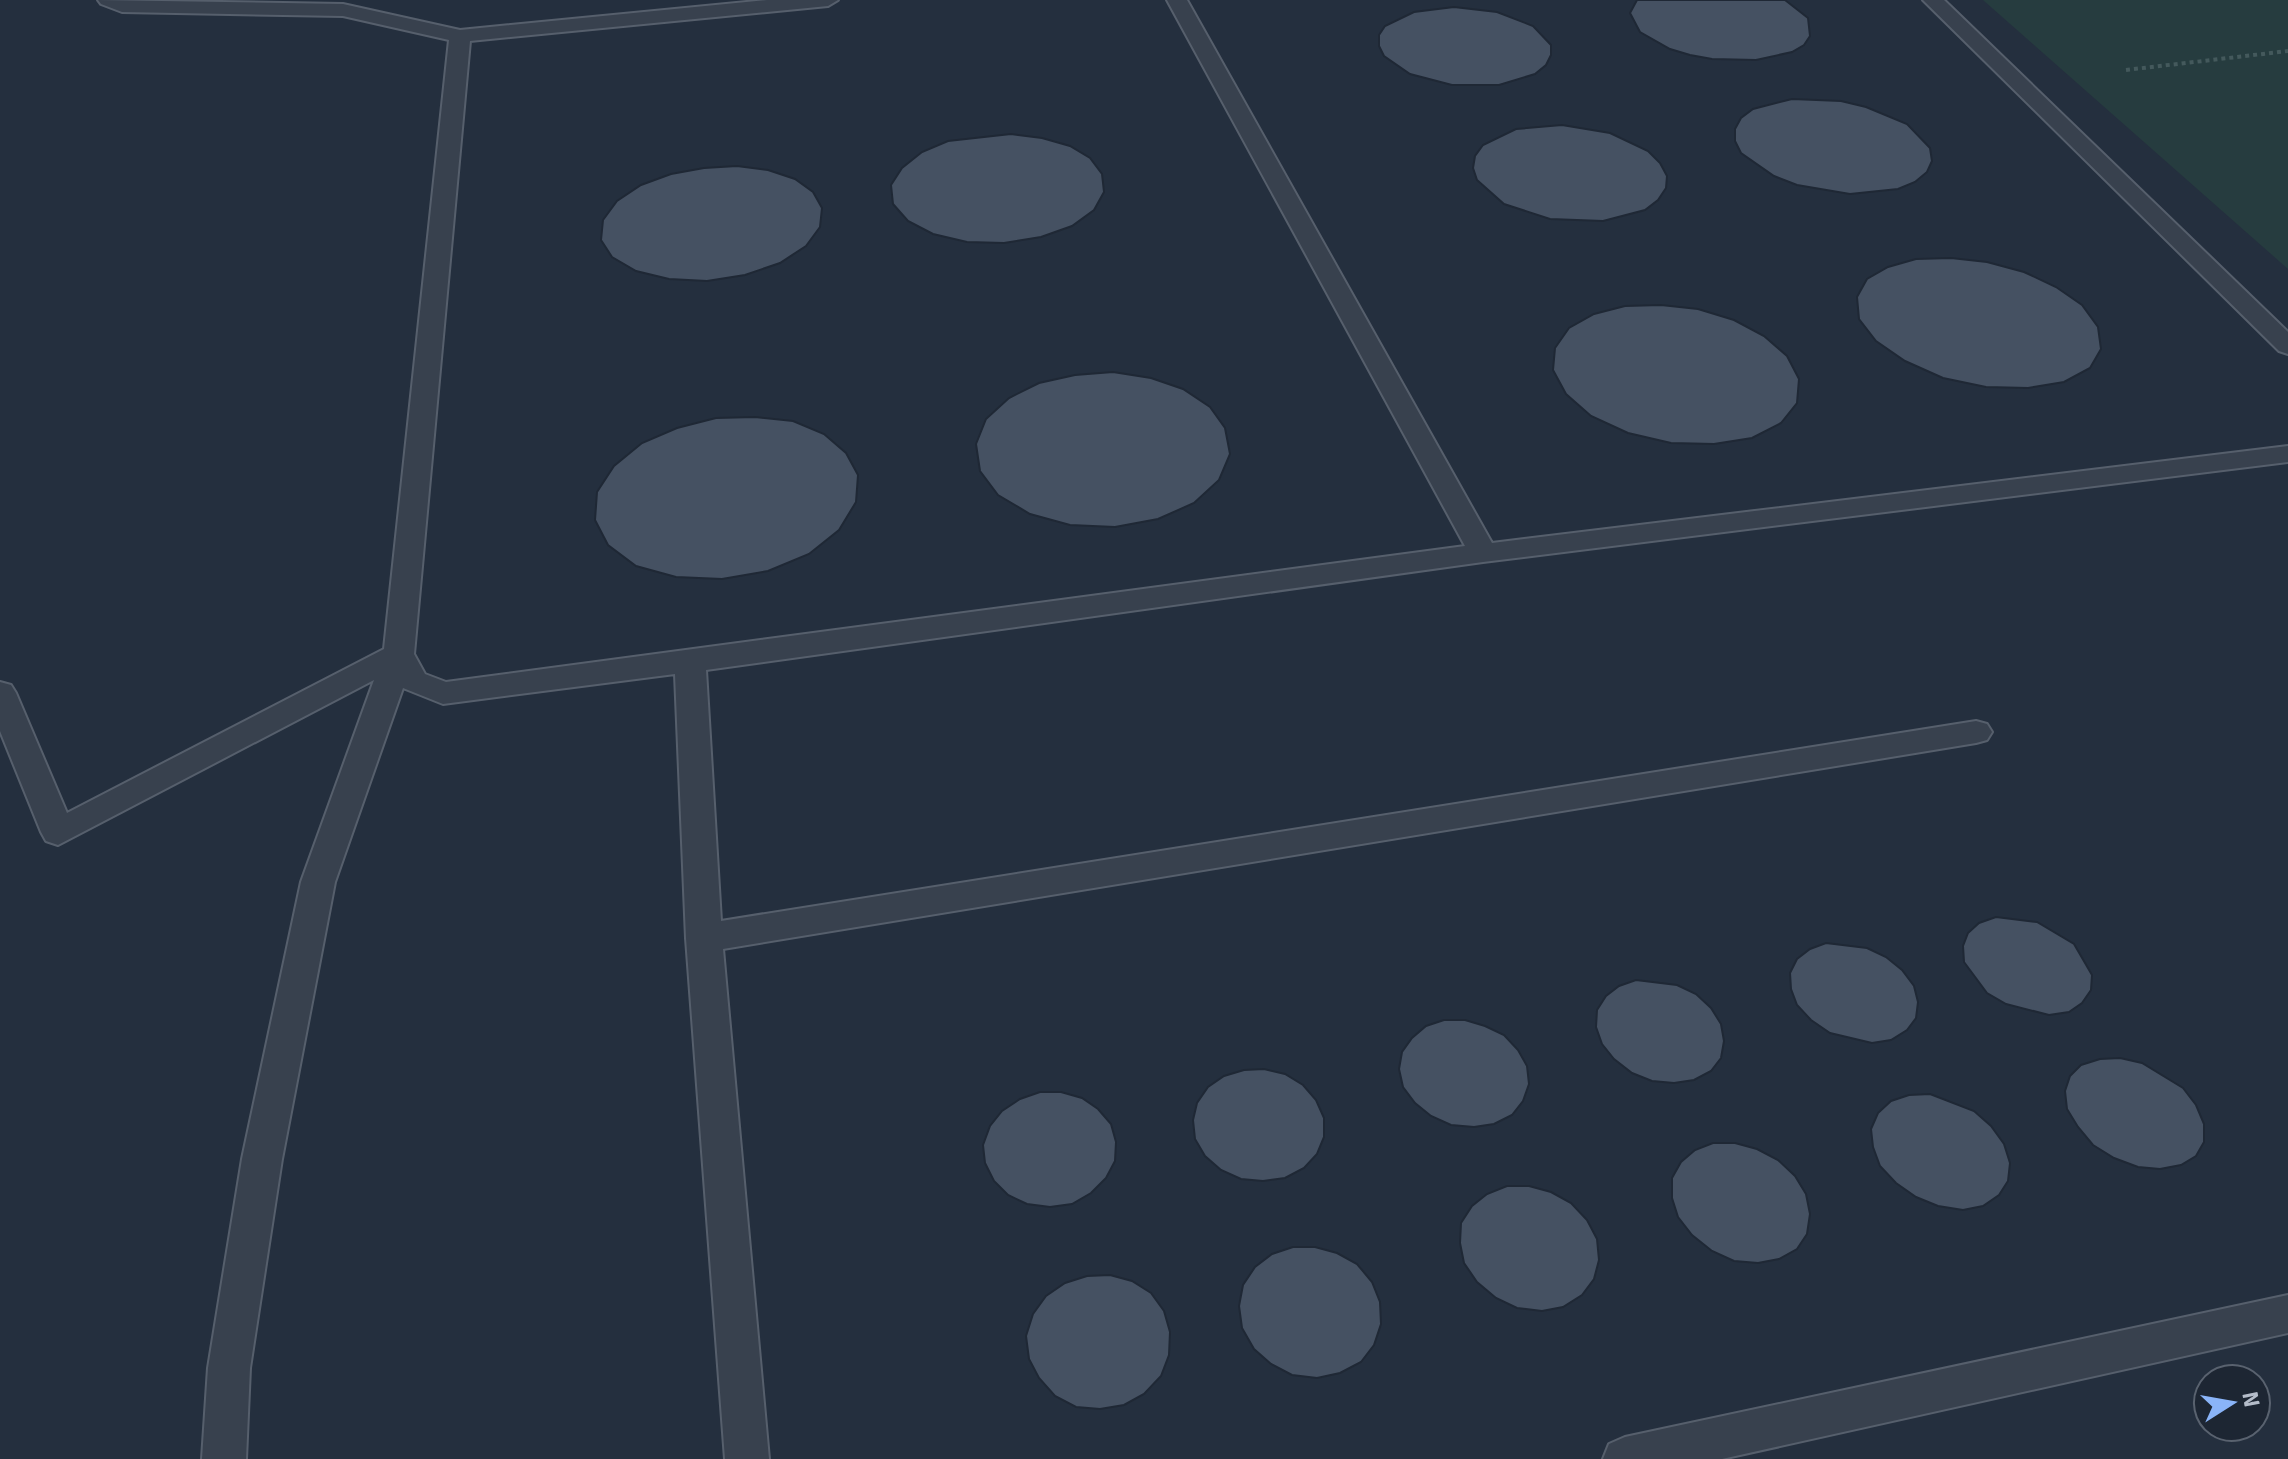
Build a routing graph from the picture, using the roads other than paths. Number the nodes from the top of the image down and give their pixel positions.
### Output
1 (108, 0) edge
2 (828, 0) edge
3 (1177, 0) edge
4 (1933, 0) edge
5 (344, 5) edge
6 (460, 36) junction
7 (2288, 346) edge
8 (2288, 454) edge
9 (1483, 553) junction
10 (399, 654) junction
11 (690, 662) junction
12 (0, 693) edge
13 (1976, 732) dead end
14 (704, 938) junction
15 (2288, 1314) edge
16 (224, 1459) edge
17 (747, 1459) edge
18 (1625, 1459) edge

1 - 5 lane
2 - 6 lane
3 - 9 lane
4 - 7 lane
5 - 6 lane
6 - 10 lane
8 - 9 lane
9 - 11 lane
10 - 11 lane
10 - 12 lane
10 - 16 lane
11 - 14 lane
13 - 14 lane
14 - 17 lane
15 - 18 lane

